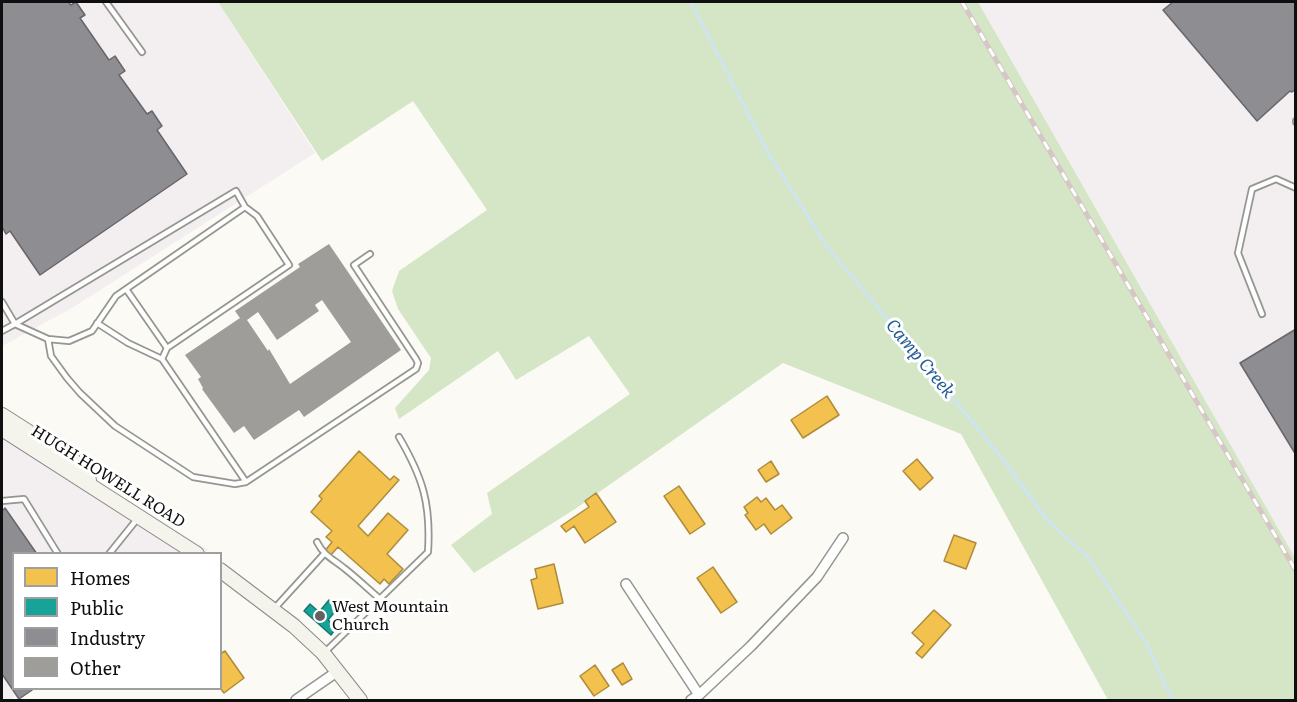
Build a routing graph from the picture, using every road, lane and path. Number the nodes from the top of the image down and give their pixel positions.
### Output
1 (106, 2) edge
2 (142, 52) dead end
3 (1296, 188) edge
4 (246, 207) junction
5 (370, 254) dead end
6 (126, 289) junction
7 (2, 302) edge
8 (1262, 314) dead end
9 (97, 323) junction
10 (15, 324) junction
11 (2, 331) edge
12 (48, 339) junction
13 (167, 348) junction
14 (162, 359) junction
15 (2, 415) edge
16 (2, 429) edge
17 (399, 437) dead end
18 (246, 482) junction
19 (96, 488) junction
20 (2, 501) edge
21 (140, 515) junction
22 (843, 538) dead end
23 (317, 542) dead end
24 (57, 552) edge
25 (111, 552) edge
26 (194, 552) edge
27 (324, 554) junction
28 (222, 571) edge
29 (626, 584) dead end
30 (380, 599) junction
31 (274, 609) junction
32 (323, 653) junction
33 (338, 671) junction
34 (695, 698) edge
35 (296, 700) edge
36 (360, 700) edge

1 - 2 lane
3 - 8 lane
4 - 6 lane
4 - 10 lane
4 - 13 lane
5 - 18 lane
6 - 9 lane
6 - 13 lane
7 - 10 lane
9 - 12 lane
9 - 14 lane
10 - 11 lane
10 - 12 lane
12 - 18 lane
13 - 14 lane
14 - 18 lane
15 - 19 main road
16 - 19 main road, HUGH HOWELL ROAD
17 - 30 lane
19 - 21 main road, HUGH HOWELL ROAD
20 - 24 lane
21 - 25 lane
21 - 26 main road, HUGH HOWELL ROAD
22 - 34 street
23 - 27 lane
27 - 30 lane
27 - 31 lane
28 - 31 main road
29 - 34 street
30 - 32 lane
31 - 32 main road
32 - 33 main road
33 - 35 street
33 - 36 main road

